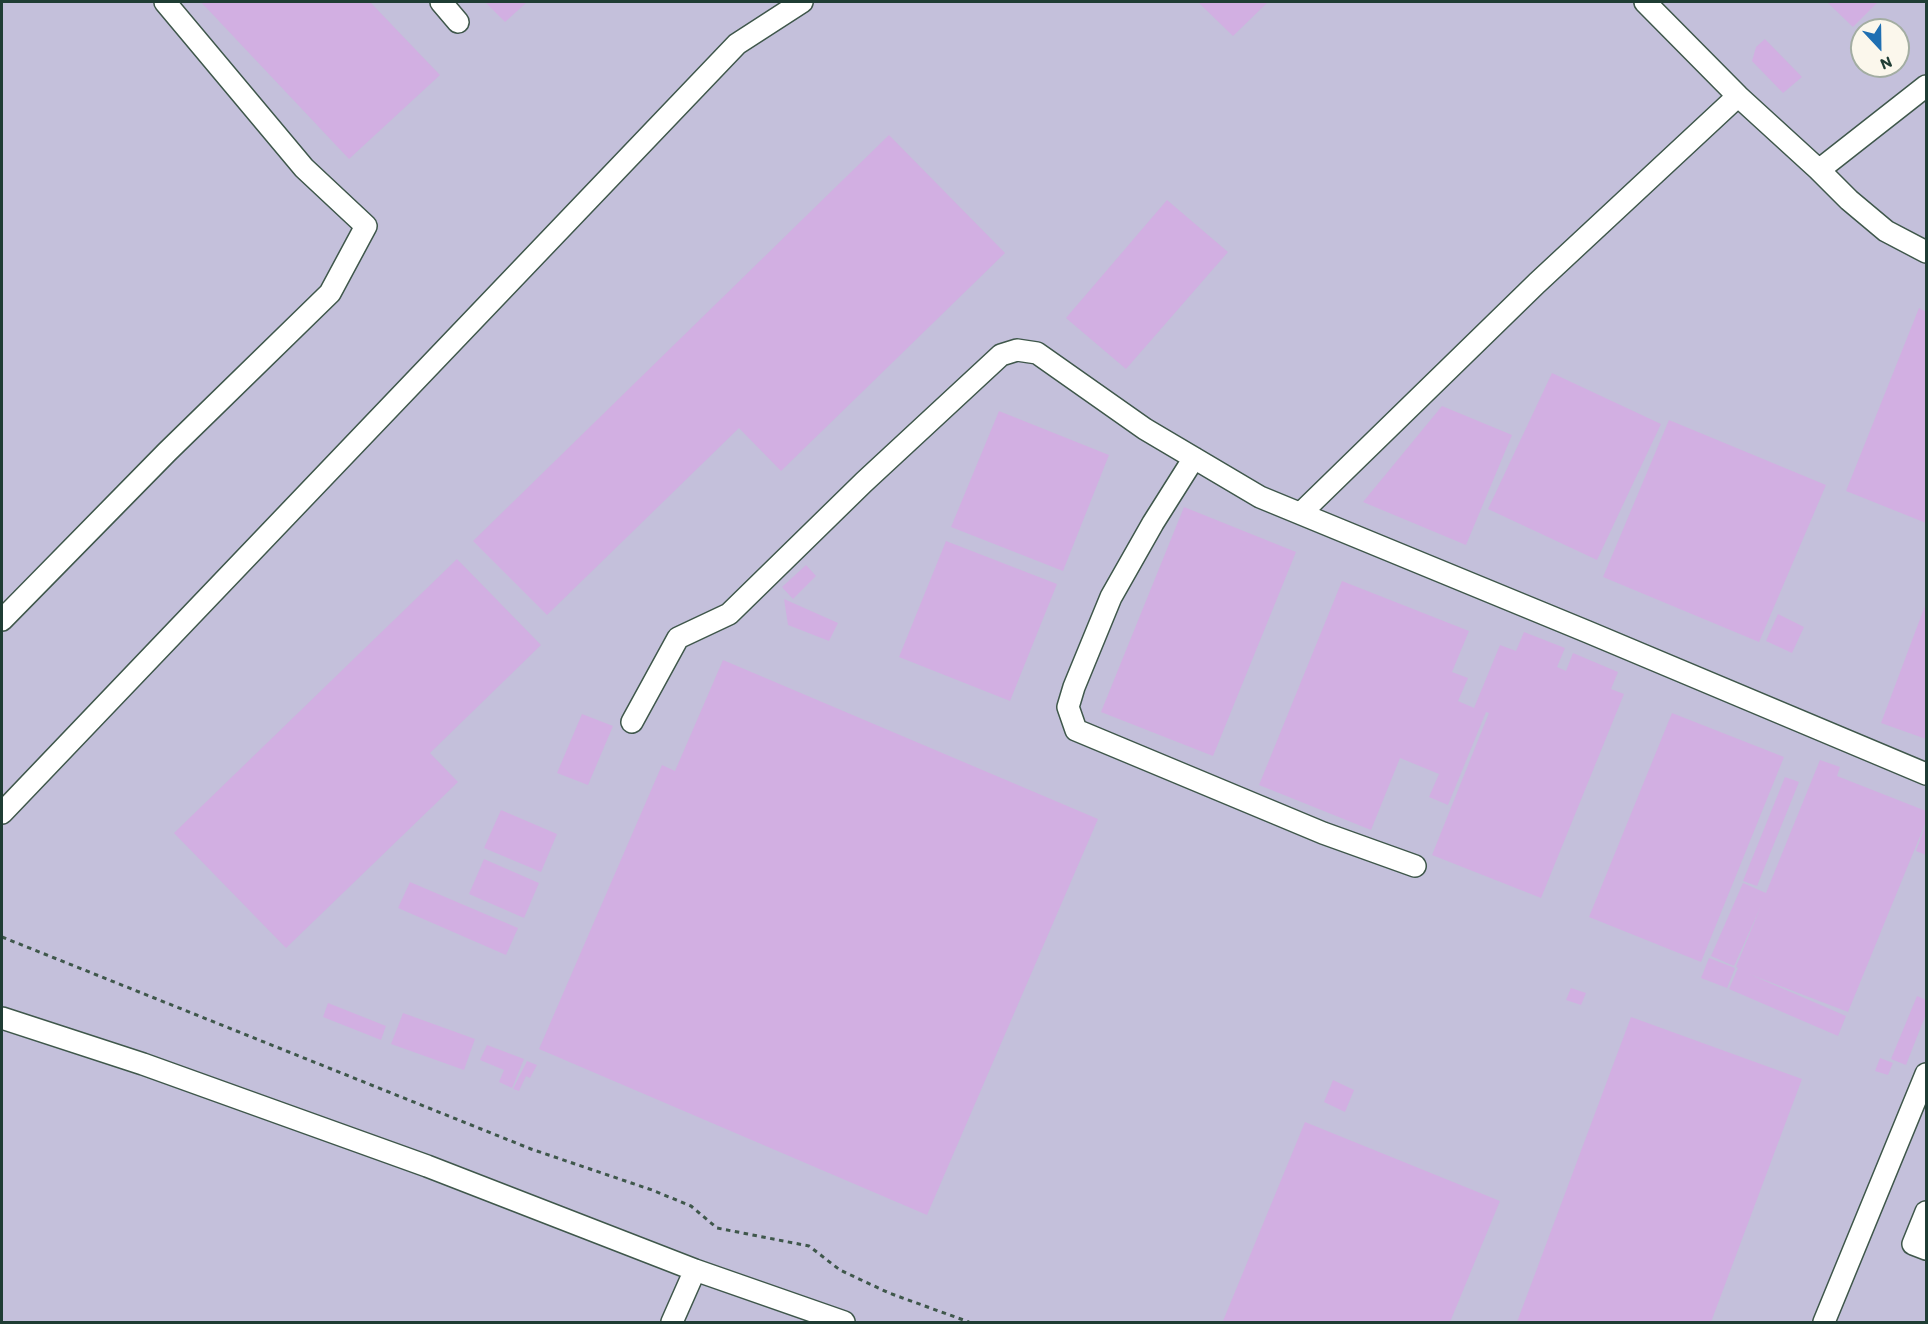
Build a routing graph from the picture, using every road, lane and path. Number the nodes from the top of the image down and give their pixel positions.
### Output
1 (165, 2) edge
2 (441, 2) edge
3 (802, 2) edge
4 (1646, 2) edge
5 (458, 22) dead end
6 (1926, 86) edge
7 (1738, 96) junction
8 (1819, 170) junction
9 (1926, 252) edge
10 (1194, 458) junction
11 (1301, 513) junction
12 (2, 620) edge
13 (632, 722) dead end
14 (1926, 774) edge
15 (2, 813) edge
16 (1414, 866) dead end
17 (2, 937) edge
18 (2, 1017) edge
19 (1926, 1074) edge
20 (1926, 1212) edge
21 (1926, 1249) edge
22 (696, 1270) junction
23 (672, 1323) edge
24 (844, 1323) edge
25 (969, 1323) edge
26 (1824, 1323) edge

1 - 12 street
2 - 5 street
3 - 15 street
4 - 7 street
6 - 8 street
7 - 8 street
7 - 11 street
8 - 9 street
10 - 11 street
10 - 13 street
10 - 16 street
11 - 14 street
17 - 25 path
18 - 22 street
19 - 26 street
20 - 21 street
22 - 23 street
22 - 24 street

